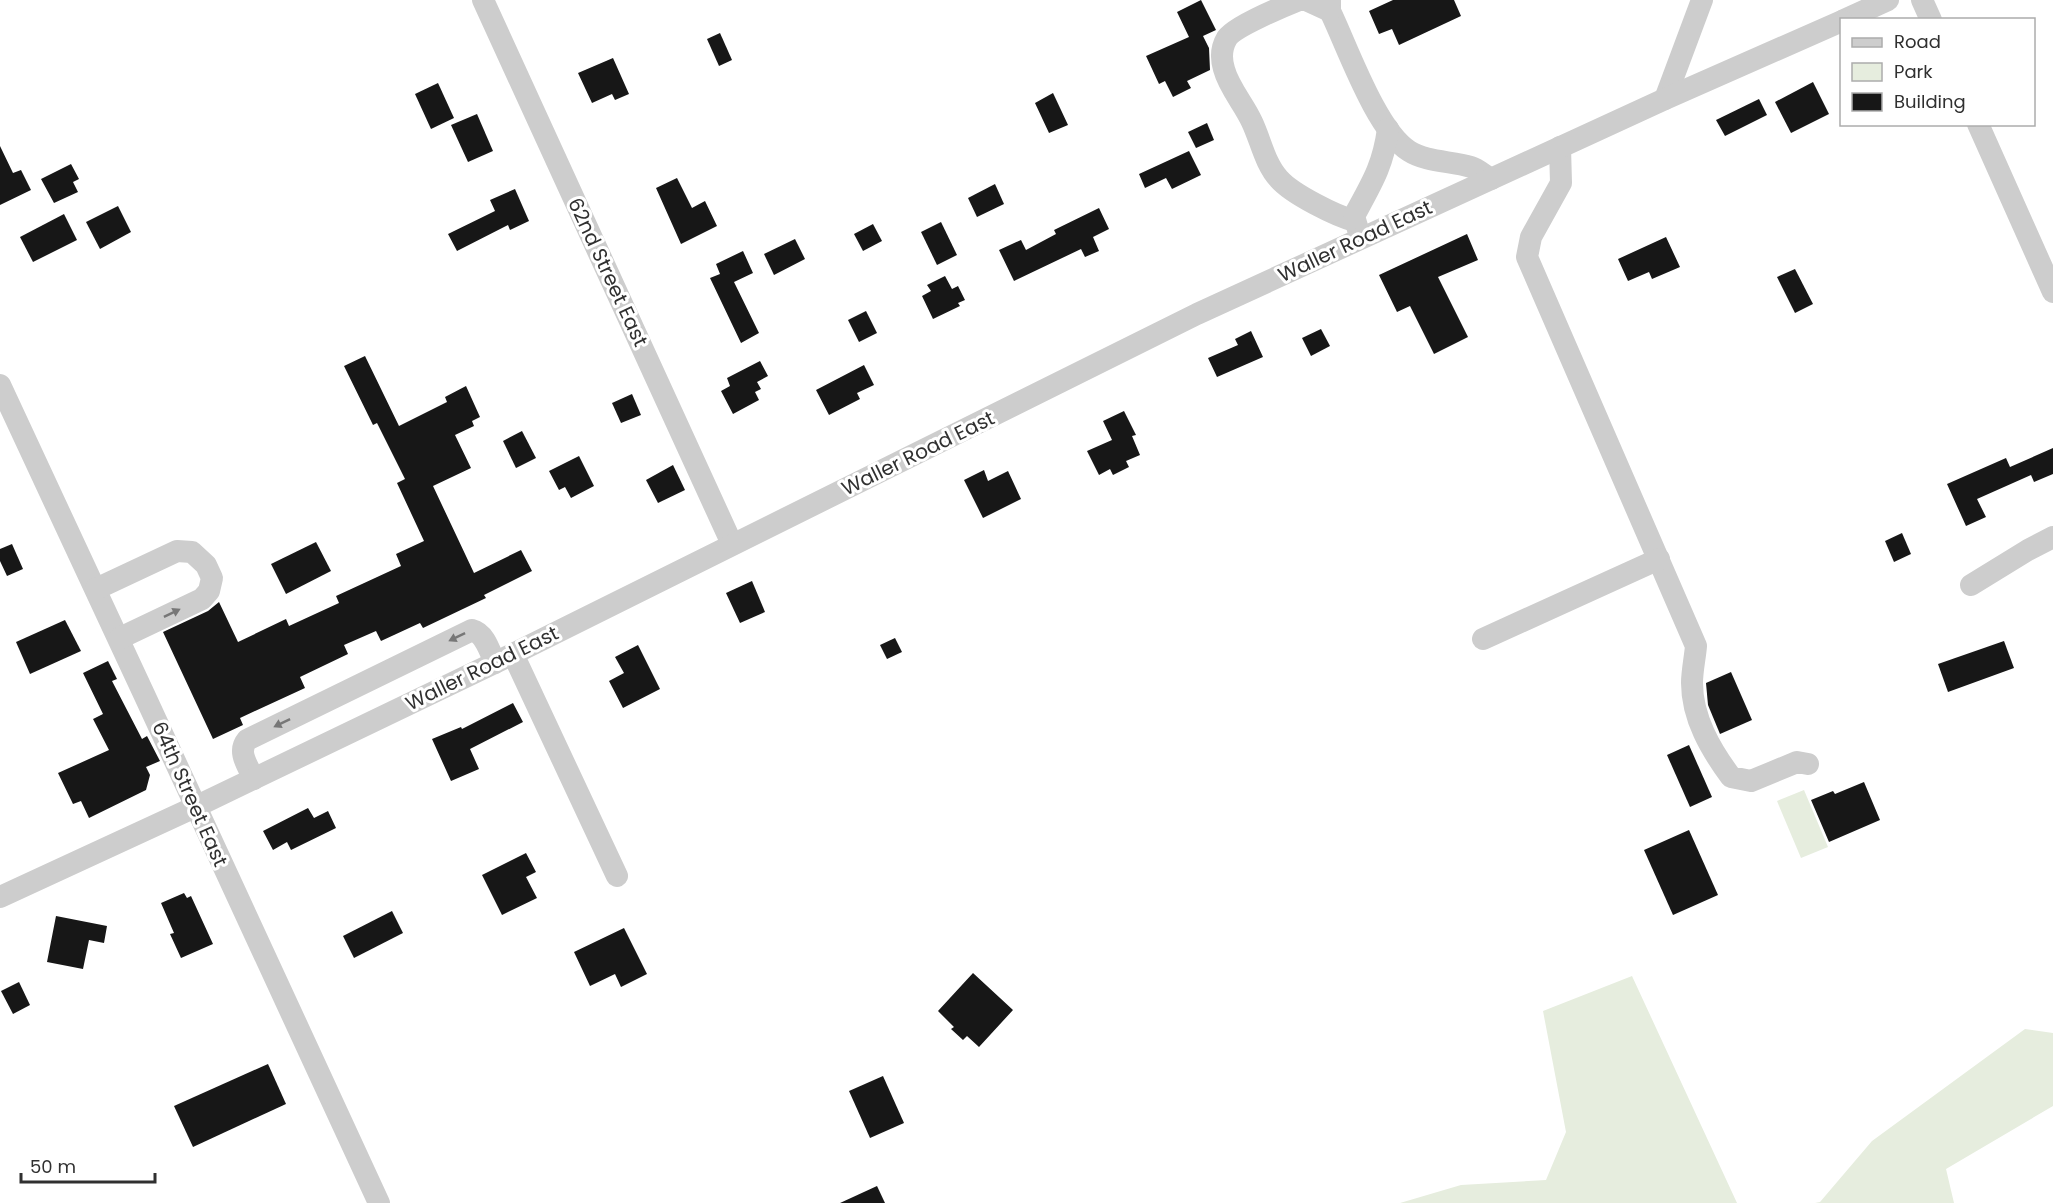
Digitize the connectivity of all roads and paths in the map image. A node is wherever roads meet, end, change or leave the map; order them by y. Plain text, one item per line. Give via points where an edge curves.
1 (483, 0) edge
2 (1702, 0) edge
3 (1888, 0) edge
4 (1922, 0) edge
5 (1330, 5) edge
6 (1848, 18) edge
7 (1930, 18) edge
8 (1840, 21) edge
9 (1665, 99) junction
10 (1979, 126) edge
11 (1388, 129) junction
12 (1560, 147) junction
13 (1491, 179) junction
14 (1358, 230) junction
15 (2053, 292) edge
16 (0, 385) edge
17 (2053, 537) edge
18 (732, 544) junction
19 (1659, 558) junction
20 (1971, 585) dead end
21 (96, 589) junction
22 (120, 638) junction
23 (1483, 639) dead end
24 (504, 658) junction
25 (333, 698) junction
26 (349, 733) junction
27 (1808, 764) dead end
28 (254, 778) junction
29 (195, 807) junction
30 (617, 876) dead end
31 (0, 897) edge
32 (379, 1203) edge

1 - 18 street, 62nd Street East
2 - 9 street
3 - 6 street, Waller Road East
4 - 7 street
5 - 11 street
5 - 14 street via 1299,0 1238,28 1228,35 1222,62 1280,181
8 - 9 street, Waller Road East
9 - 12 street, Waller Road East
10 - 15 street
11 - 13 street via 1408,150 1474,168
11 - 14 street via 1379,171 1354,216
12 - 13 street, Waller Road East
12 - 19 street via 1561,183 1531,237 1527,257
13 - 14 street, Waller Road East
14 - 18 street, Waller Road East
16 - 21 street, 64th Street East
17 - 20 street
18 - 24 street, Waller Road East
19 - 23 street
19 - 27 street via 1696,646 1692,684 1697,716 1715,755 1731,777 1751,781 1797,762
21 - 22 street, 64th Street East
22 -> 21 street via 202,599 212,578 206,565 192,552 177,551
22 - 29 street, 64th Street East
24 -> 25 street via 472,630
24 - 26 street, Waller Road East
24 - 30 street
25 - 26 street
25 -> 28 street via 247,740 242,753
26 - 28 street, Waller Road East
28 - 29 street, Waller Road East
29 - 31 street, Waller Road East
29 - 32 street, 64th Street East

